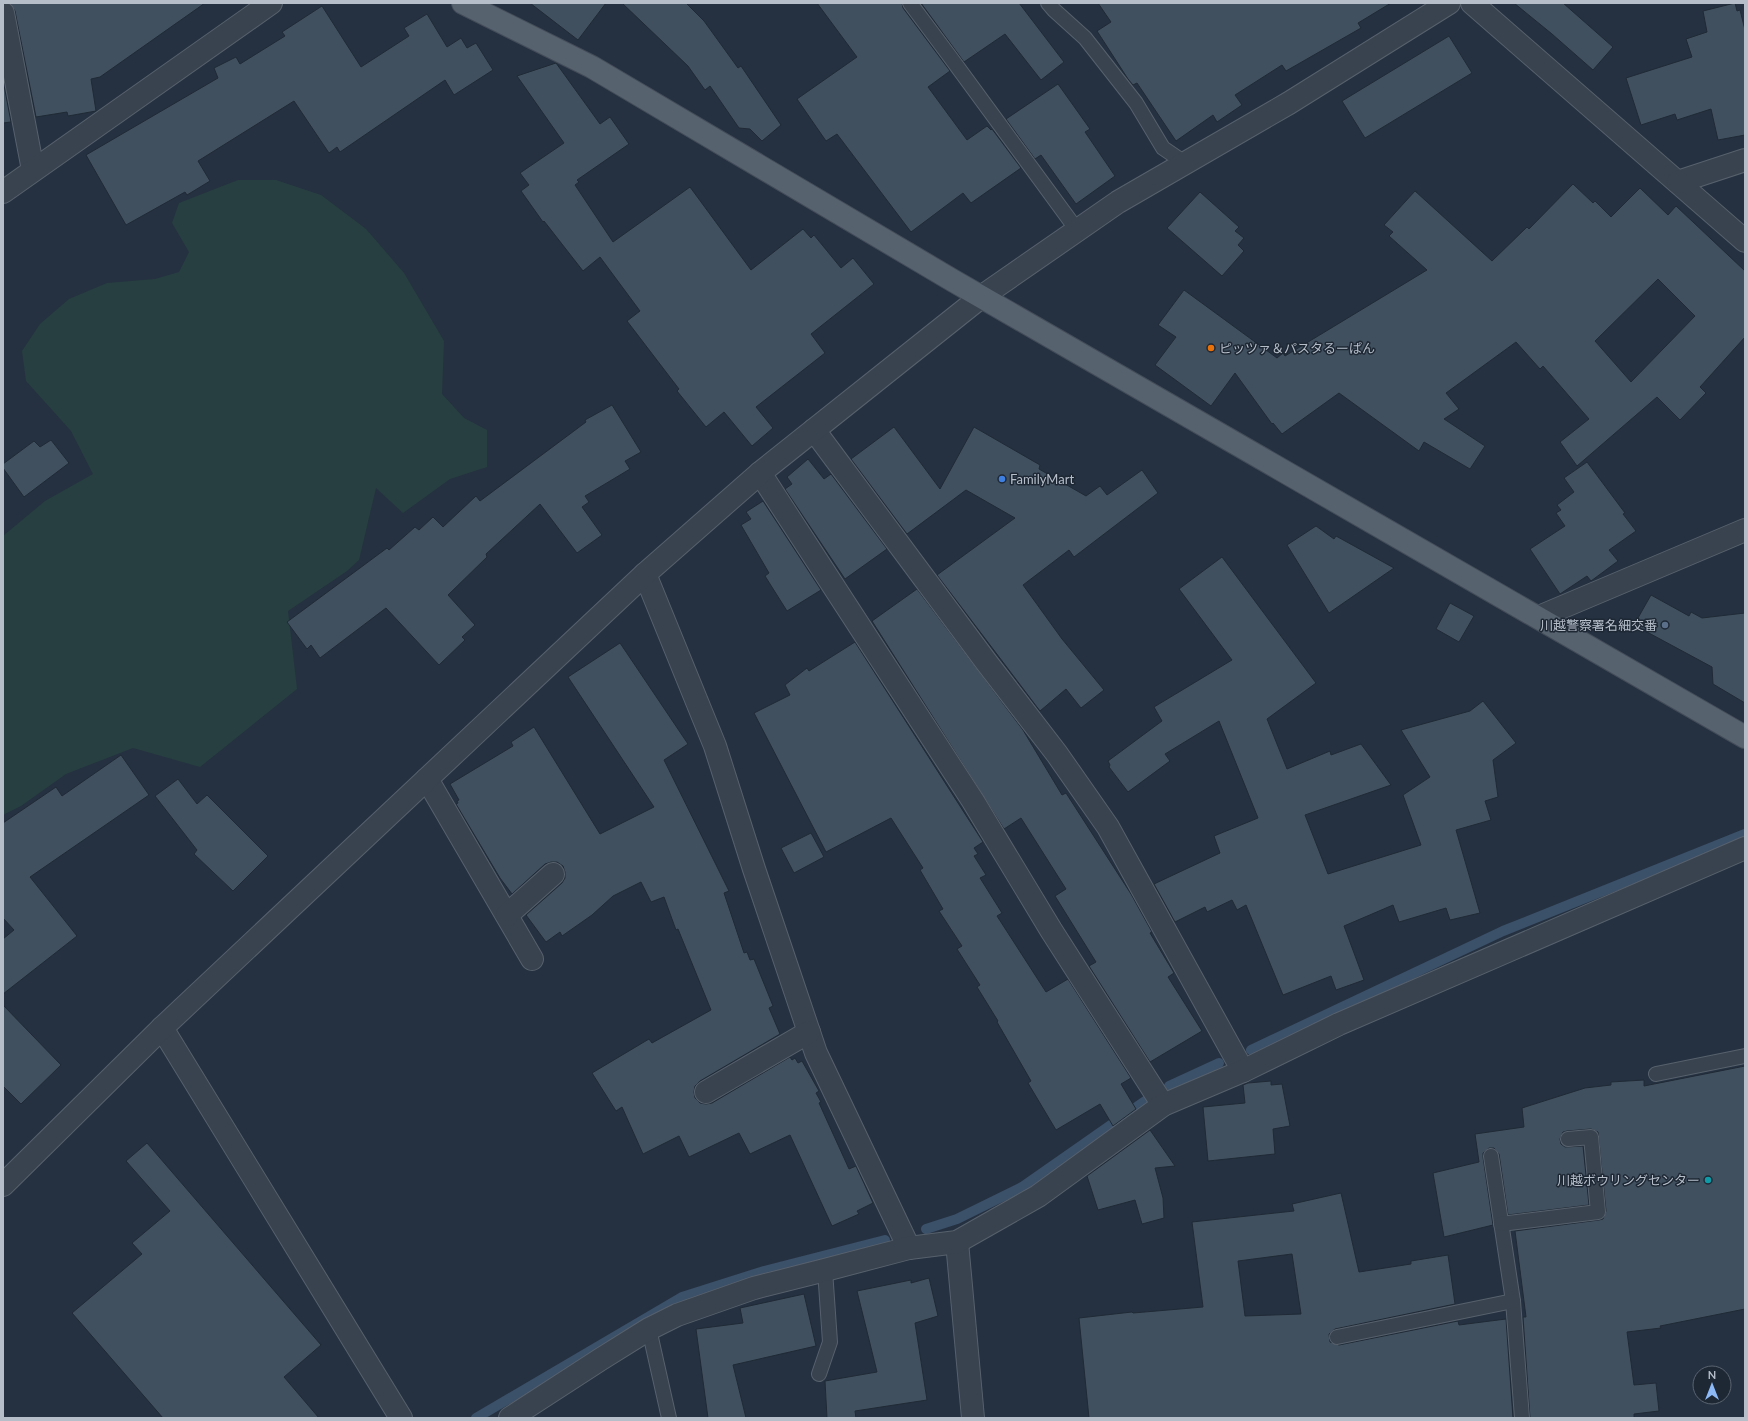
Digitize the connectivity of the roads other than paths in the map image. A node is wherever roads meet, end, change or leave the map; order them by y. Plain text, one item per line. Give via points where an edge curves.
1 (271, 3) edge
2 (463, 3) edge
3 (910, 3) edge
4 (1048, 3) edge
5 (1449, 3) edge
6 (1472, 3) edge
7 (3, 13) edge
8 (1745, 160) edge
9 (1185, 163) junction
10 (33, 170) junction
11 (1678, 182) junction
12 (3, 192) edge
13 (1077, 230) junction
14 (1745, 241) edge
15 (981, 297) junction
16 (814, 430) junction
17 (760, 473) junction
18 (1745, 530) edge
19 (645, 574) junction
20 (1539, 617) junction
21 (1745, 737) edge
22 (428, 779) junction
23 (1745, 848) edge
24 (553, 874) dead end
25 (507, 915) junction
26 (532, 959) dead end
27 (162, 1028) junction
28 (809, 1032) junction
29 (1745, 1056) edge
30 (1243, 1071) junction
31 (1656, 1074) dead end
32 (706, 1092) dead end
33 (1163, 1105) junction
34 (1568, 1139) dead end
35 (1492, 1156) dead end
36 (3, 1185) edge
37 (1501, 1224) junction
38 (957, 1242) junction
39 (909, 1248) junction
40 (825, 1270) junction
41 (1512, 1301) junction
42 (649, 1329) junction
43 (1337, 1337) dead end
44 (820, 1374) dead end
45 (401, 1418) edge
46 (510, 1418) edge
47 (669, 1418) edge
48 (973, 1418) edge
49 (1522, 1418) edge

1 - 10 street
2 - 15 main road via 592,67
3 - 13 lane
4 - 9 lane via 1085,38 1136,103 1164,148
5 - 9 street via 1289,103
6 - 11 street
7 - 10 street
8 - 11 street
9 - 13 street via 1118,202
10 - 12 street
11 - 14 street
13 - 15 street
15 - 16 street
15 - 20 main road
16 - 17 street
16 - 30 street via 1108,826
17 - 19 street
17 - 33 street via 973,801 1051,930
18 - 20 street
19 - 22 street
19 - 28 street via 715,746
20 - 21 main road
22 - 25 street
22 - 27 street
23 - 30 street via 1339,1024
24 - 25 street
25 - 26 street
27 - 36 street
27 - 45 street
28 - 32 street
28 - 39 street via 816,1053
29 - 31 lane
30 - 33 street
33 - 38 street via 1038,1196
34 - 37 lane via 1591,1137 1598,1212
35 - 37 lane
37 - 41 lane
38 - 39 street
38 - 48 street
39 - 40 street
40 - 42 street via 754,1288 677,1315
40 - 44 lane via 830,1342
41 - 43 lane
41 - 49 lane
42 - 46 street
42 - 47 lane

